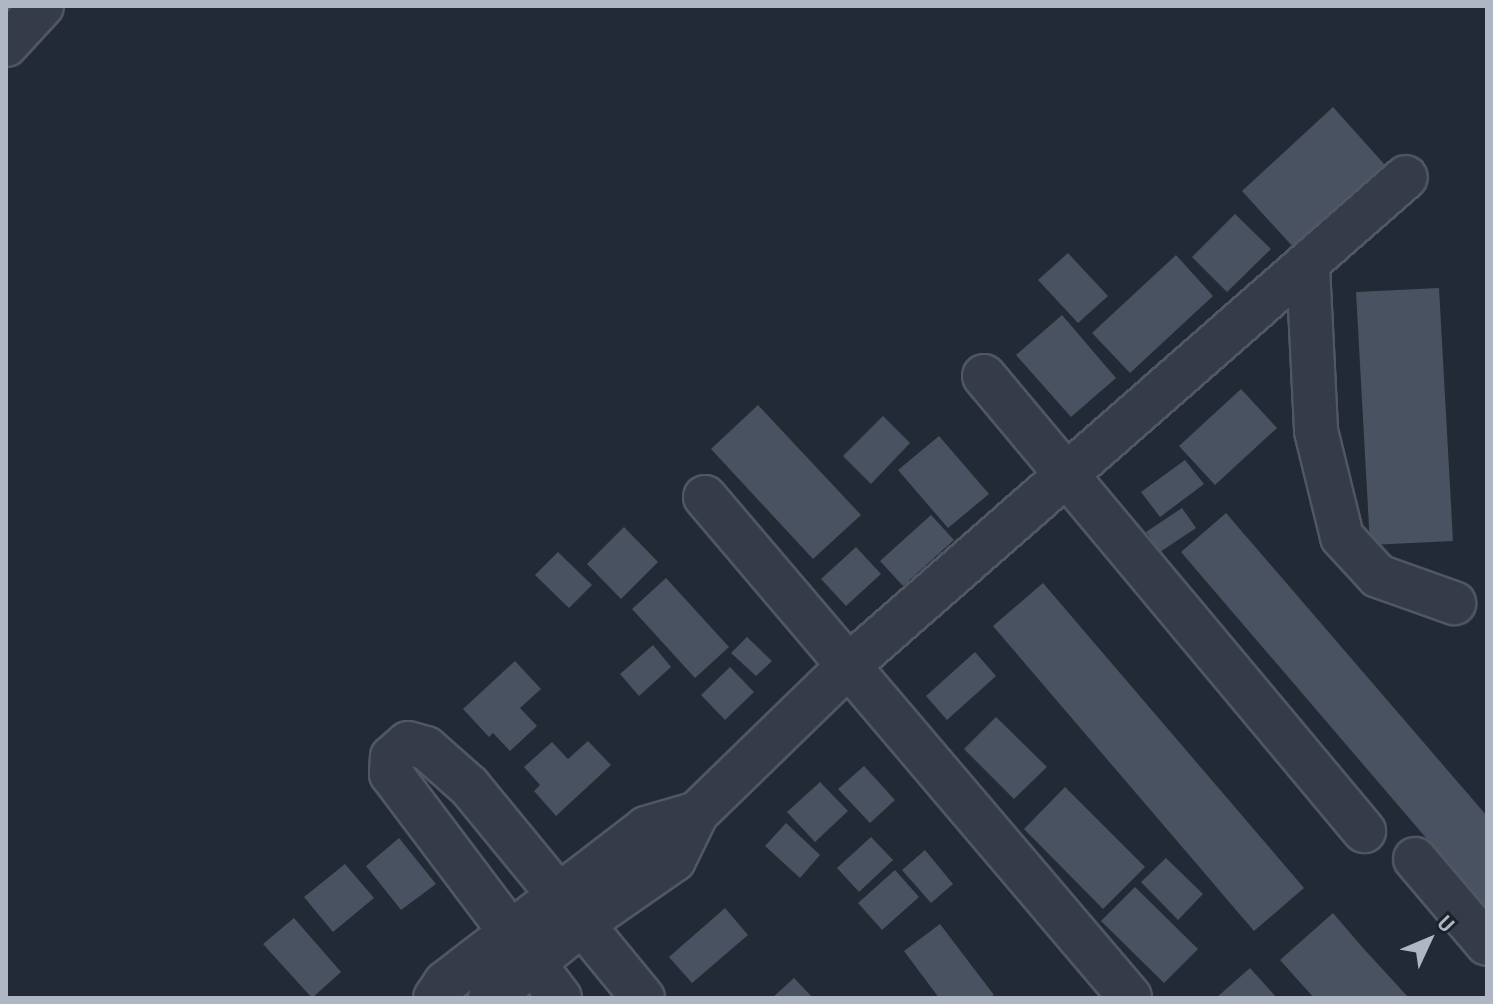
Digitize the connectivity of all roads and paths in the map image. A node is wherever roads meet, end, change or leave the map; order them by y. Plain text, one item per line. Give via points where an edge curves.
1 (42, 6) edge
2 (6, 45) edge
3 (1406, 177) dead end
4 (1308, 266) junction
5 (984, 376) dead end
6 (1067, 474) junction
7 (705, 497) dead end
8 (1454, 603) dead end
9 (847, 667) junction
10 (1364, 831) dead end
11 (1415, 859) dead end
12 (569, 910) junction
13 (1487, 944) edge
14 (520, 949) junction
15 (1130, 997) edge
16 (435, 998) edge
17 (490, 998) edge
18 (560, 998) edge
19 (643, 998) edge

1 - 2 street
3 - 4 street
4 - 6 street
4 - 8 street via 1316,431 1342,537 1378,576
5 - 6 street
6 - 9 street
6 - 10 street
7 - 9 street
9 - 12 street via 697,813 646,828
9 - 15 street
11 - 13 street
12 - 14 street
12 - 14 street via 469,786 426,748 408,743 392,757 391,774
12 - 19 street
14 - 16 street via 445,983
14 - 17 street
14 - 18 street

